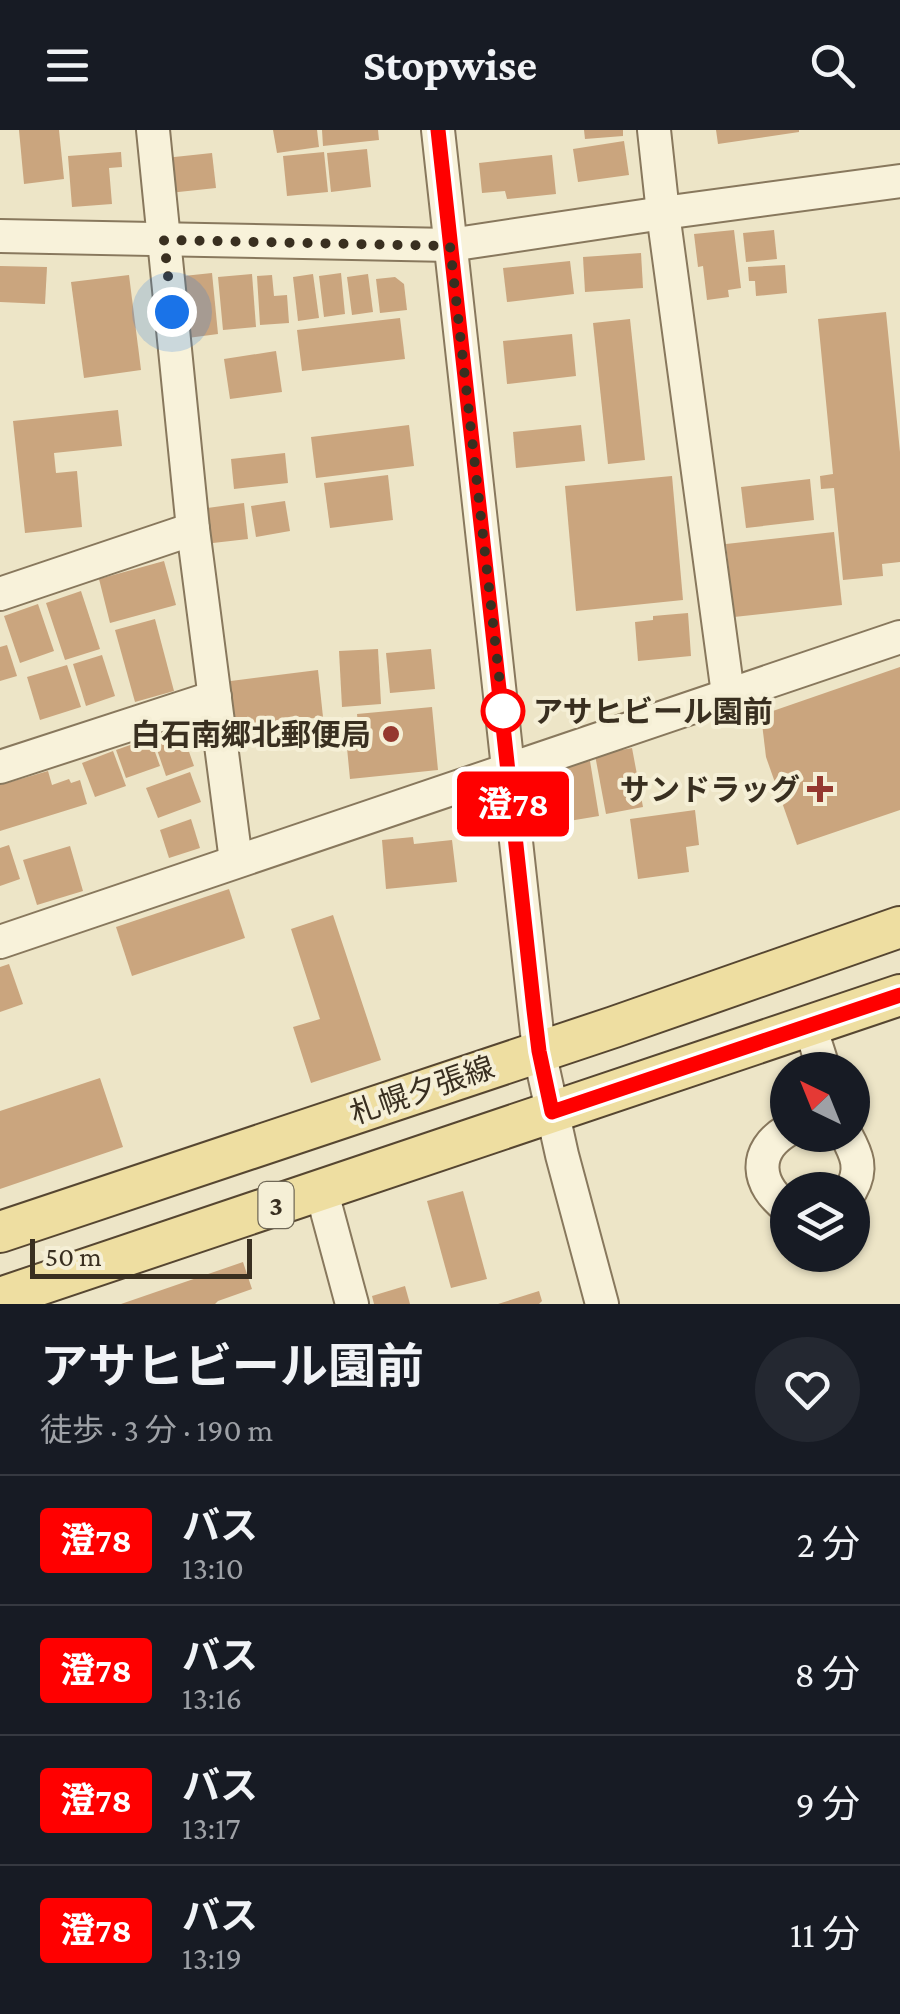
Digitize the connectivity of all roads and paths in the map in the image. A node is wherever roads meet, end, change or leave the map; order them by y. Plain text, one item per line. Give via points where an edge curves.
1 (153, 130) edge
2 (438, 130) edge
3 (654, 130) edge
4 (900, 181) edge
5 (663, 213) junction
6 (0, 236) edge
7 (164, 240) junction
8 (450, 246) junction
9 (193, 529) junction
10 (0, 594) edge
11 (900, 637) edge
12 (728, 694) junction
13 (215, 697) junction
14 (0, 767) edge
15 (509, 769) junction
16 (236, 860) junction
17 (900, 927) edge
18 (0, 942) edge
19 (900, 996) edge
20 (810, 1026) junction
21 (539, 1051) junction
22 (818, 1052) edge
23 (552, 1112) junction
24 (770, 1144) edge
25 (321, 1189) junction
26 (770, 1192) edge
27 (0, 1232) edge
28 (0, 1298) edge
29 (352, 1304) edge
30 (602, 1304) edge

1 - 7 street
2 - 8 street
3 - 5 street
4 - 5 street
5 - 8 street
5 - 12 street
6 - 7 street
7 - 8 street
7 - 9 street
8 - 15 street
9 - 10 street
9 - 13 street
11 - 12 street
12 - 15 street
13 - 14 street
13 - 16 street
15 - 16 street
15 - 21 street
16 - 18 street
17 - 21 main road, 札幌夕張線 / 3
19 - 20 main road, 札幌夕張線 / 3
20 - 22 street
20 - 23 main road, 札幌夕張線 / 3
21 - 23 street
21 - 27 main road, 札幌夕張線 / 3
23 - 25 main road, 札幌夕張線 / 3
23 - 30 street
24 - 26 street via 762,1162
25 - 28 main road, 札幌夕張線 / 3
25 - 29 street

